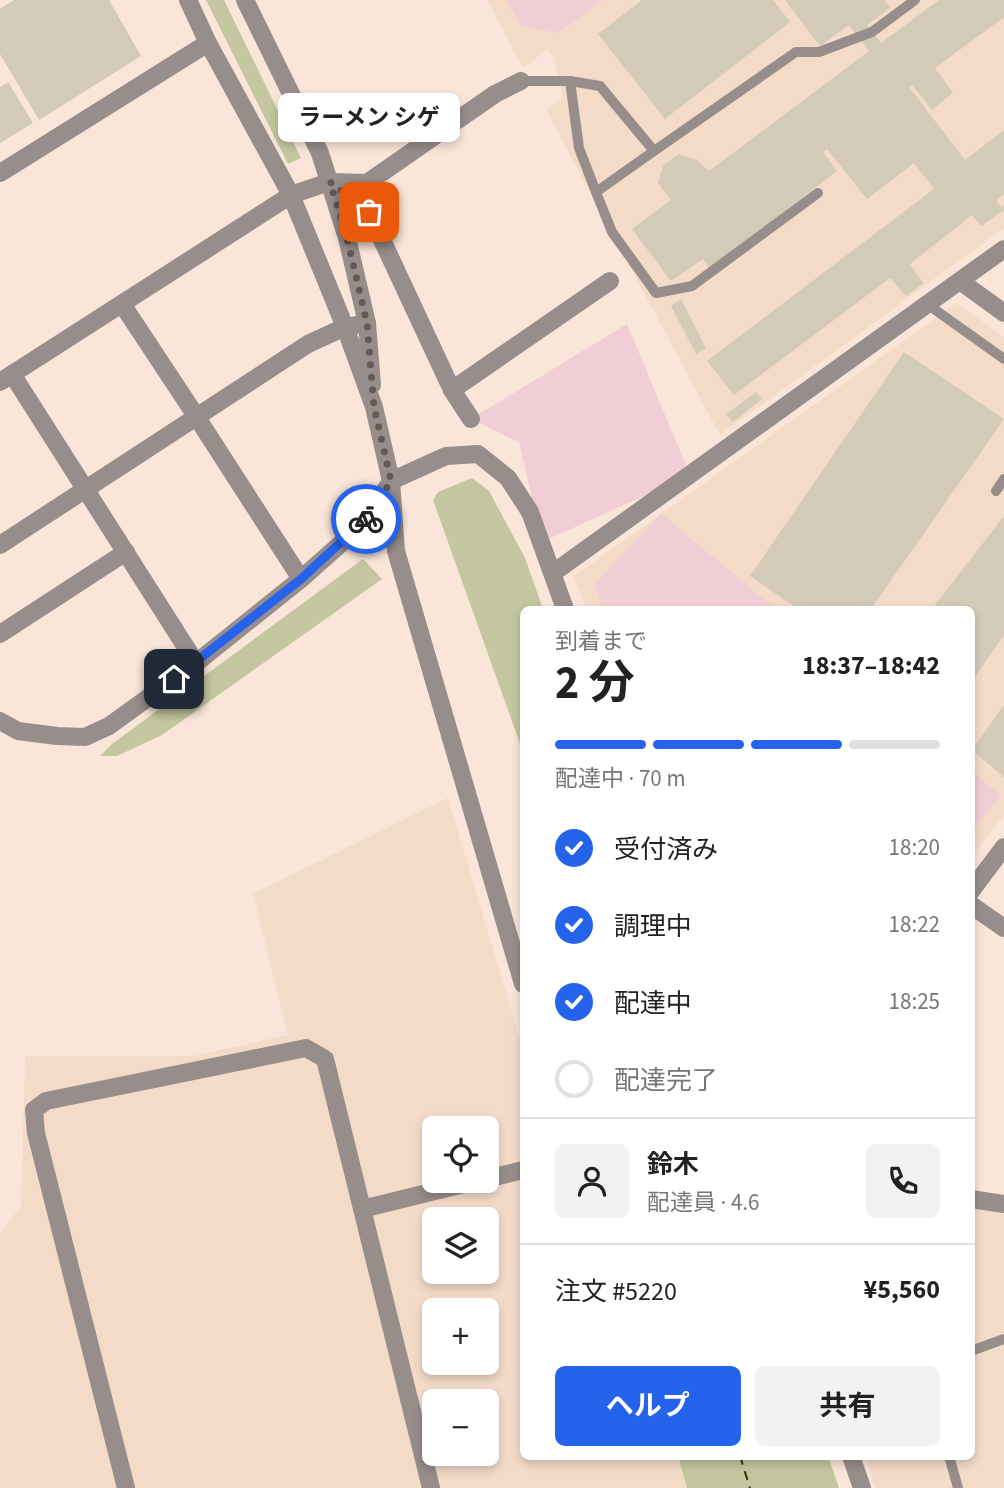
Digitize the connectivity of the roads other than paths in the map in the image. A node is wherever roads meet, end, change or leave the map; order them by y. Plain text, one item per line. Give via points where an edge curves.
1 (188, 0) edge
2 (245, 0) edge
3 (915, 0) edge
4 (208, 43) junction
5 (521, 82) joint
6 (570, 82) junction
7 (654, 151) junction
8 (0, 173) edge
9 (330, 182) junction
10 (596, 192) junction
11 (818, 193) dead end
12 (291, 195) junction
13 (1004, 249) edge
14 (610, 281) dead end
15 (960, 281) junction
16 (122, 304) junction
17 (927, 304) junction
18 (1004, 313) edge
19 (367, 323) junction
20 (345, 327) junction
21 (1004, 359) edge
22 (6, 378) edge
23 (452, 390) junction
24 (374, 407) junction
25 (197, 415) junction
26 (471, 419) dead end
27 (1004, 479) edge
28 (391, 481) junction
29 (86, 490) junction
30 (996, 491) dead end
31 (0, 545) edge
32 (125, 552) junction
33 (553, 573) junction
34 (301, 579) junction
35 (564, 606) edge
36 (0, 634) edge
37 (196, 663) junction
38 (0, 721) edge
39 (1004, 847) edge
40 (975, 886) edge
41 (975, 908) edge
42 (1004, 928) edge
43 (520, 974) edge
44 (520, 1171) edge
45 (499, 1176) edge
46 (427, 1193) edge
47 (975, 1200) edge
48 (1004, 1204) edge
49 (362, 1209) junction
50 (1004, 1339) edge
51 (975, 1350) edge
52 (852, 1460) edge
53 (950, 1460) edge
54 (126, 1488) edge
55 (431, 1488) edge
56 (862, 1488) edge
57 (958, 1488) edge

1 - 4 street
2 - 9 street
3 - 7 lane via 872,32 819,52 796,52
4 - 8 street
4 - 12 street
5 - 6 lane
5 - 9 street via 495,93 366,183
6 - 7 lane via 600,86
6 - 10 lane via 579,148
7 - 10 lane
9 - 12 street
9 - 19 street
9 - 23 street via 369,212
10 - 11 lane via 612,232 656,293 692,286
12 - 16 street
12 - 20 street
13 - 15 street
14 - 23 street
15 - 17 street
15 - 18 street
16 - 22 street
16 - 25 street
17 - 21 lane
17 - 33 street
19 - 20 street
19 - 24 street
20 - 24 street
20 - 25 street via 309,344
22 - 29 street
23 - 26 street
24 - 28 street
25 - 29 street
25 - 34 street
27 - 30 lane
28 - 33 street via 446,456 478,454 516,489 530,512
28 - 34 street via 364,523
28 - 43 street via 396,551
29 - 31 street
29 - 32 street
32 - 36 street
32 - 37 street
33 - 35 street
34 - 37 street
37 - 38 street via 109,726 85,737 18,731
39 - 40 street
41 - 42 street
44 - 45 street
46 - 49 street
47 - 48 street
49 - 54 street via 325,1059 306,1048 46,1101 34,1110
49 - 55 street
50 - 51 lane
52 - 56 street
53 - 57 lane

